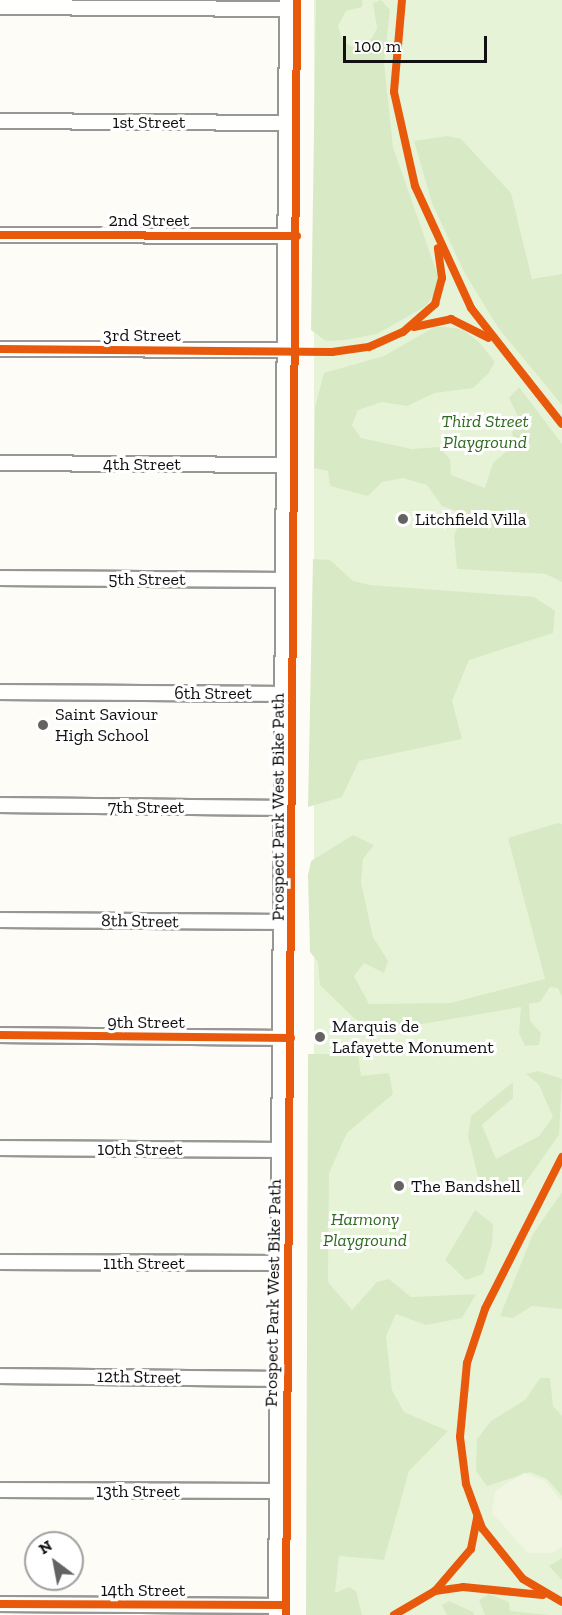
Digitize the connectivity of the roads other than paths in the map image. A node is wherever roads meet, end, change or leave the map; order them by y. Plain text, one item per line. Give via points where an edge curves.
1 (287, 4) edge
2 (0, 7) edge
3 (0, 121) edge
4 (286, 123) junction
5 (0, 235) edge
6 (285, 236) junction
7 (0, 349) edge
8 (285, 351) junction
9 (0, 463) edge
10 (284, 465) junction
11 (0, 578) edge
12 (282, 580) junction
13 (0, 692) edge
14 (282, 694) junction
15 (0, 806) edge
16 (281, 808) junction
17 (0, 920) edge
18 (281, 922) junction
19 (0, 1035) edge
20 (280, 1038) junction
21 (0, 1148) edge
22 (279, 1150) junction
23 (0, 1262) edge
24 (278, 1263) junction
25 (0, 1376) edge
26 (278, 1379) junction
27 (0, 1490) edge
28 (277, 1491) junction
29 (0, 1604) edge
30 (276, 1610) edge

1 - 2 street
1 - 4 street
3 - 4 street, 1st Street
4 - 6 street
5 - 6 street, 2nd Street
6 - 8 street
7 - 8 street, 3rd Street
8 - 10 street
9 - 10 street, 4th Street
10 - 12 street
11 - 12 street, 5th Street
12 - 14 street
13 - 14 street, 6th Street
14 - 16 street
15 - 16 street, 7th Street
16 - 18 street
17 - 18 street, 8th Street
18 - 20 street
19 - 20 street, 9th Street
20 - 22 street
21 - 22 street, 10th Street
22 - 24 street
23 - 24 street, 11th Street
24 - 26 street
25 - 26 street, 12th Street
26 - 28 street
27 - 28 street, 13th Street
28 - 30 street
29 - 30 street, 14th Street

